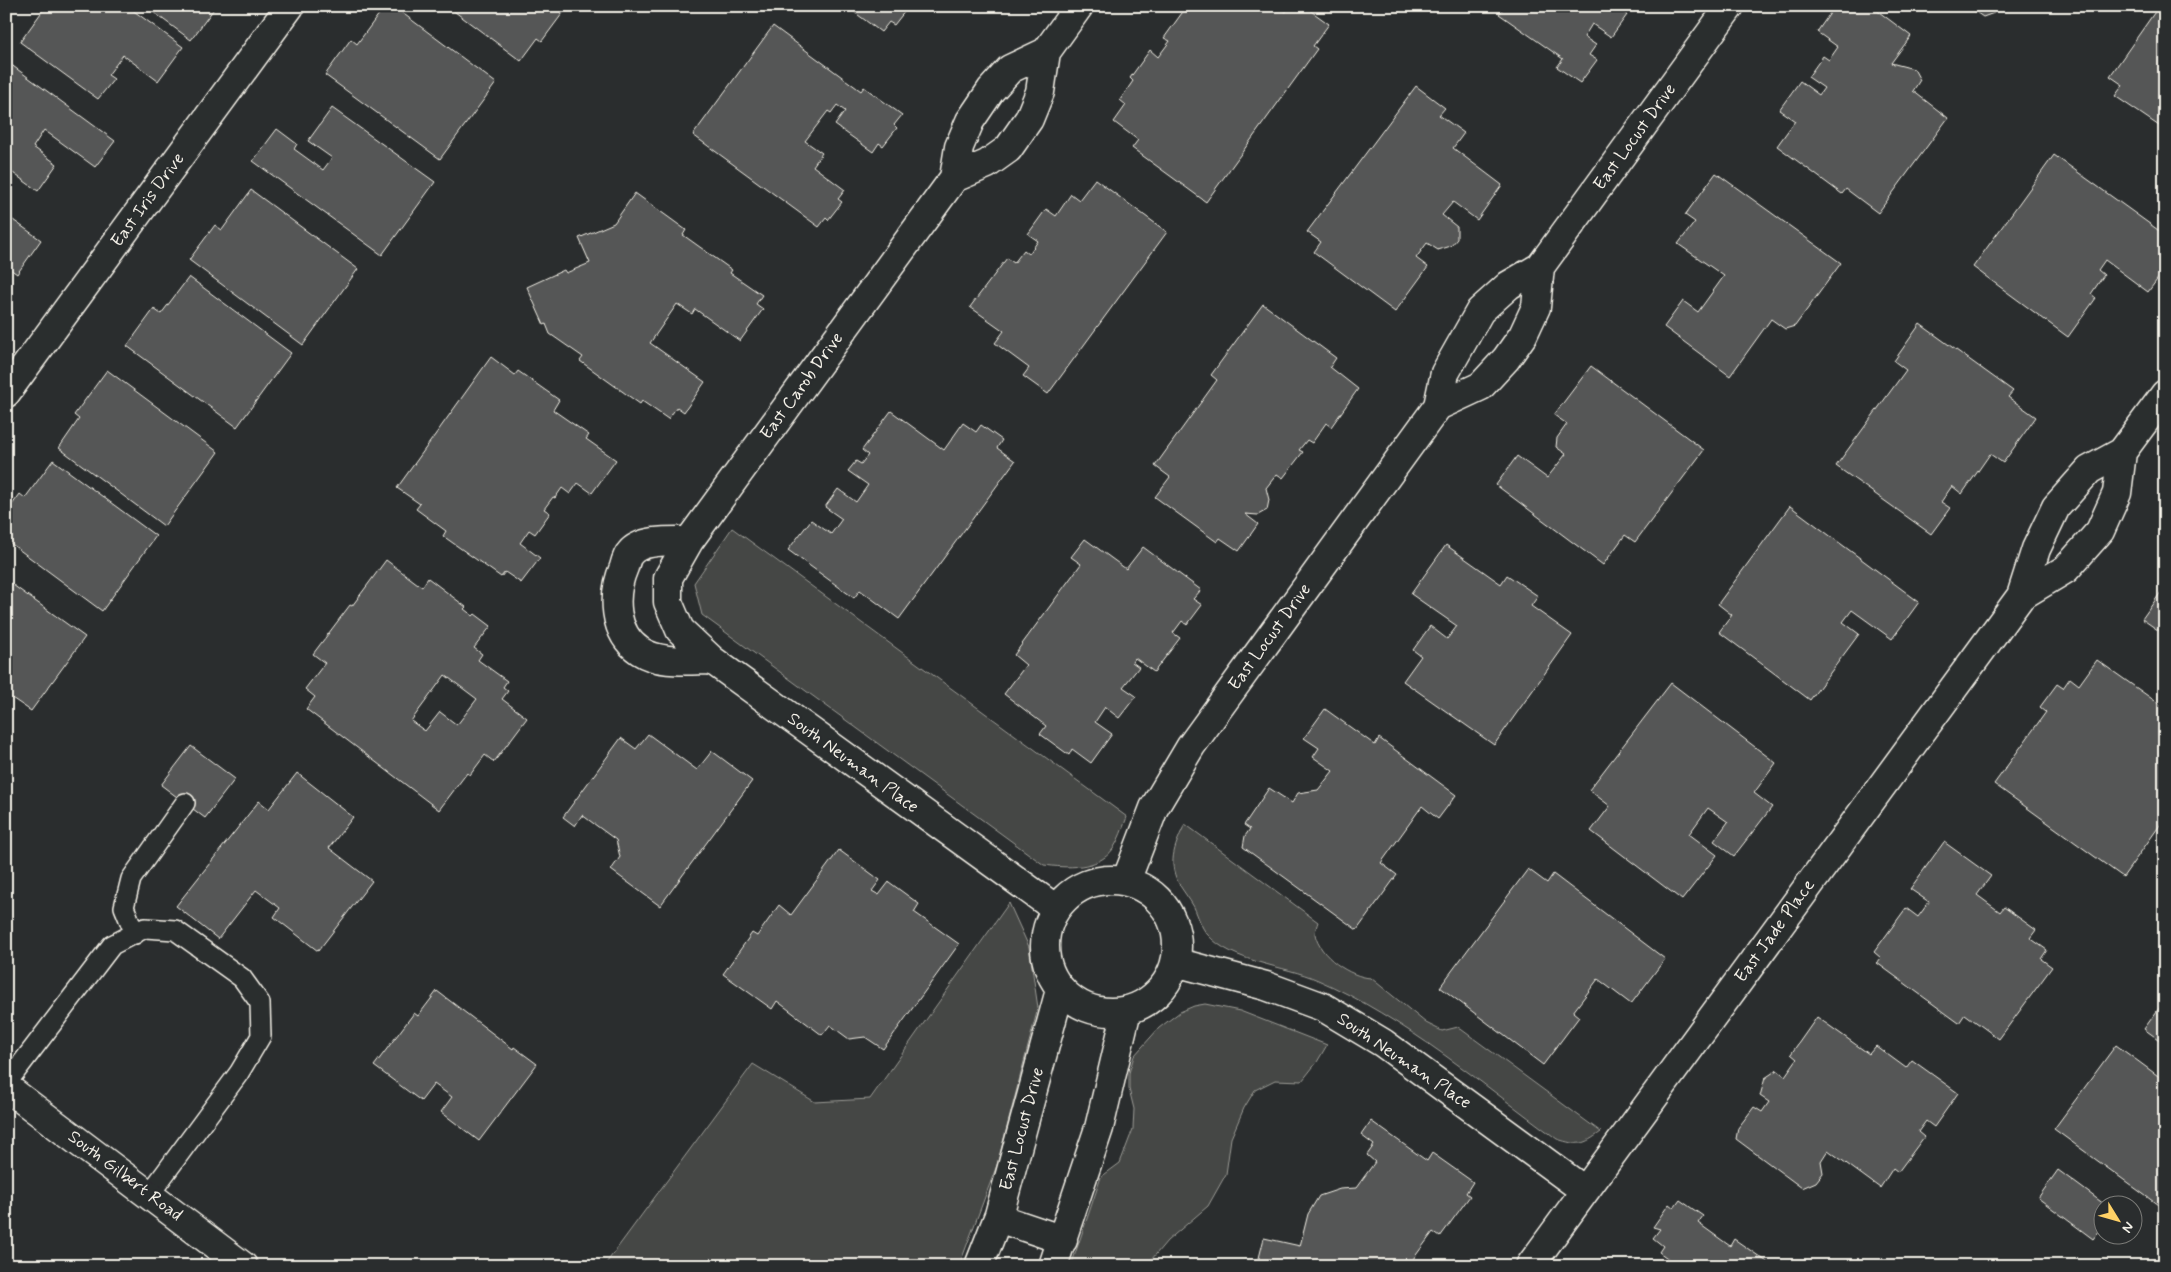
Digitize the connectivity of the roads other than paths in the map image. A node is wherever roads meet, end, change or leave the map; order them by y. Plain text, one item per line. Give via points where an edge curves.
1 (290, 6) edge
2 (1079, 6) edge
3 (1730, 6) edge
4 (1046, 52) junction
5 (954, 178) junction
6 (1540, 267) junction
7 (6, 393) edge
8 (2165, 394) edge
9 (1438, 406) junction
10 (2122, 452) junction
11 (689, 541) junction
12 (2021, 596) junction
13 (668, 602) joint
14 (712, 660) junction
15 (185, 803) dead end
16 (1126, 881) junction
17 (1056, 909) junction
18 (135, 934) junction
19 (1175, 962) junction
20 (1060, 990) junction
21 (1127, 1010) junction
22 (6, 1086) edge
23 (1584, 1190) junction
24 (149, 1195) junction
25 (998, 1218) junction
26 (1063, 1240) junction
27 (243, 1266) edge
28 (979, 1266) edge
29 (1053, 1266) edge
30 (1530, 1266) edge

1 - 7 street, East Iris Drive
2 - 4 street, East Carob Drive
3 - 6 street, East Locust Drive
4 - 5 street, East Carob Drive via 1010,69 991,90 970,121 959,147
4 - 5 street, East Carob Drive via 1040,92 1030,119 1008,150 987,164
5 - 11 street, East Carob Drive
6 - 9 street, East Locust Drive via 1509,285 1480,311 1445,373
6 - 9 street, East Locust Drive via 1536,307 1523,335 1506,359 1482,386
8 - 10 street, East Jade Place
9 - 16 street, East Locust Drive via 1191,746 1154,808
10 - 12 street, East Jade Place via 2089,470 2056,507 2036,549
10 - 12 street, East Jade Place via 2117,493 2100,531 2066,569
11 - 13 street, East Carob Drive via 668,578
11 - 14 street via 648,542 630,552 620,576 616,612 624,635 640,651 661,659
12 - 23 street, East Jade Place
13 - 14 street, South Neuman Place via 680,630
14 - 17 street, South Neuman Place
15 - 18 lane via 132,879 124,907
16 - 17 street via 1086,884 1069,894
16 - 19 street via 1156,898 1172,920 1177,941
17 - 20 street via 1046,928 1045,950 1049,971
18 - 22 lane via 112,945
18 - 24 lane via 146,928 175,930 242,978 260,1003 262,1036
19 - 21 street via 1158,993 1144,1004
19 - 23 street, South Neuman Place via 1266,986 1323,1007 1383,1043
20 - 21 street via 1074,1002 1090,1009 1109,1013
20 - 25 street, East Locust Drive
21 - 26 street via 1099,1128
22 - 24 street, South Gilbert Road
23 - 30 street, East Jade Place
24 - 27 street, South Gilbert Road
25 - 26 street
25 - 28 street, East Locust Drive
26 - 29 street

